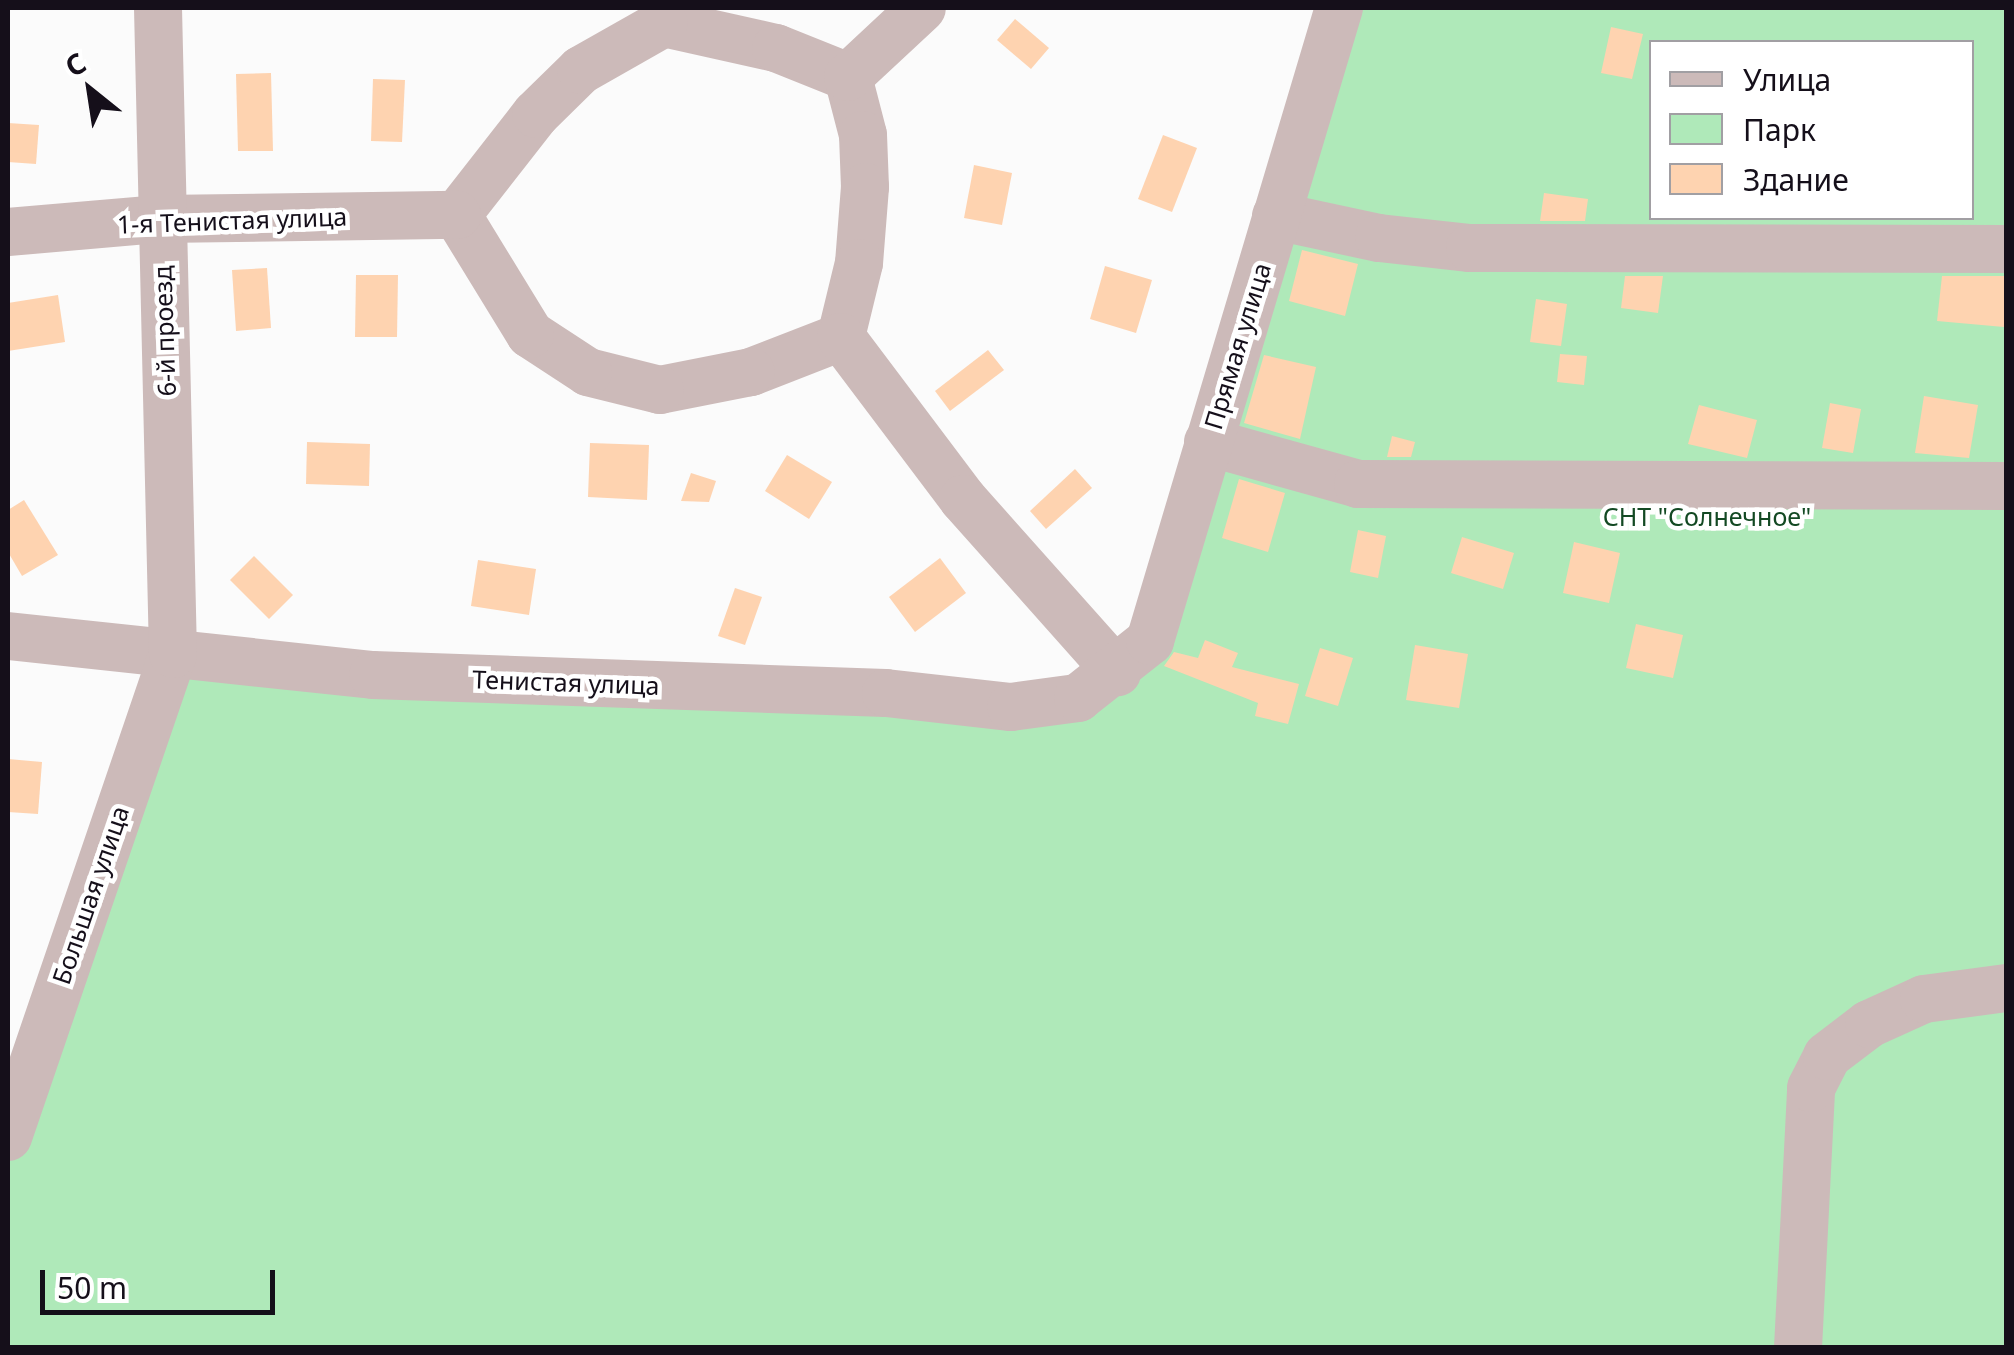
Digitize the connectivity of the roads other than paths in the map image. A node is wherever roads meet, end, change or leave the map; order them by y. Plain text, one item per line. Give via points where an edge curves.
1 (158, 8) edge
2 (922, 8) edge
3 (1339, 8) edge
4 (663, 16) edge
5 (848, 77) junction
6 (458, 215) junction
7 (1276, 216) junction
8 (160, 219) junction
9 (8, 232) edge
10 (2006, 249) edge
11 (841, 337) junction
12 (1208, 442) junction
13 (2006, 486) edge
14 (8, 636) edge
15 (173, 654) junction
16 (1117, 672) junction
17 (2006, 988) edge
18 (8, 1137) edge
19 (1798, 1348) edge

1 - 8 street, 6-й проезд
2 - 5 street
3 - 7 street, Прямая улица
4 - 5 street
4 - 6 street via 581,70 536,114
5 - 11 street via 863,136 866,186 859,264
6 - 8 street, 1-я Тенистая улица
6 - 11 street via 530,334 588,372 660,390 752,372
7 - 10 street via 1470,248
7 - 12 street, Прямая улица
8 - 9 street, 1-я Тенистая улица
8 - 15 street, 6-й проезд
11 - 16 street via 963,499
12 - 13 street via 1358,484
12 - 16 street, Прямая улица via 1150,641
14 - 15 street, Тенистая улица
15 - 16 street, Тенистая улица via 373,675 886,692 1011,706 1078,698
15 - 18 street, Большая улица
17 - 19 street via 1924,1000 1869,1024 1827,1056 1811,1088

